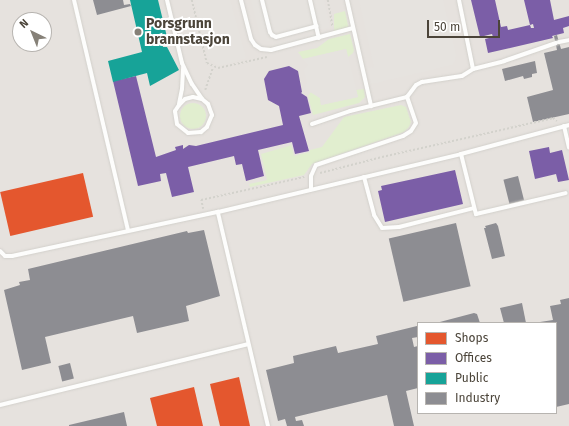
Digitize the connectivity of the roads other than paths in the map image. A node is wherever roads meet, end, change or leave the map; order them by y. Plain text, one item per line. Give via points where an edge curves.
1 (74, 0) edge
2 (167, 0) edge
3 (241, 0) edge
4 (262, 0) edge
5 (310, 0) edge
6 (347, 0) edge
7 (459, 0) edge
8 (317, 26) junction
9 (353, 28) junction
10 (319, 38) junction
11 (569, 40) edge
12 (182, 63) junction
13 (473, 69) junction
14 (407, 97) junction
15 (202, 99) junction
16 (179, 105) junction
17 (371, 106) junction
18 (312, 124) dead end
19 (569, 125) edge
20 (564, 126) junction
21 (569, 148) edge
22 (461, 154) junction
23 (364, 177) junction
24 (311, 189) junction
25 (566, 193) dead end
26 (474, 208) junction
27 (218, 212) junction
28 (128, 230) junction
29 (0, 251) edge
30 (248, 344) junction
31 (0, 405) edge
32 (268, 426) edge

1 - 28 lane
2 - 12 lane
3 - 10 lane via 251,39 260,49 271,50
4 - 8 lane via 270,32 276,37
5 - 8 lane
6 - 9 lane
7 - 13 lane
8 - 10 lane
9 - 10 lane
9 - 17 lane
11 - 13 lane
12 - 15 lane
12 - 16 lane via 183,82
13 - 14 lane via 462,76 422,82 416,85
14 - 17 lane
14 - 24 lane via 416,122 411,131 388,142 316,165 310,176
15 - 16 lane via 188,98
15 - 16 lane via 210,109 210,122 201,132 195,134 188,133 177,124 176,112
17 - 18 lane
19 - 20 lane
20 - 21 lane
20 - 22 lane
22 - 23 lane
22 - 26 lane
23 - 24 lane
23 - 26 lane via 374,215 382,228 399,227
24 - 27 lane
25 - 26 lane via 476,214
27 - 28 lane
27 - 30 lane
28 - 29 lane via 12,256 5,256
30 - 31 lane
30 - 32 lane

